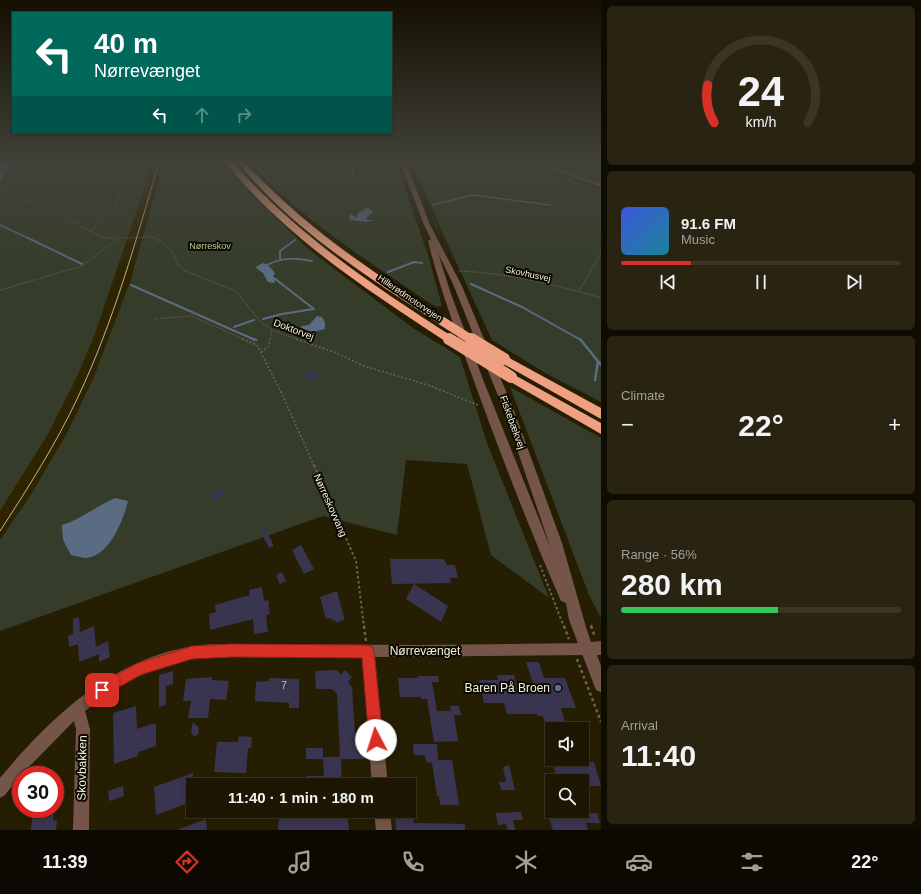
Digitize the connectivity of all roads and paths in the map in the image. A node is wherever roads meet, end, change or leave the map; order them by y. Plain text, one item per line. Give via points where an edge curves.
1 (20, 198) edge
2 (119, 198) edge
3 (262, 198) edge
4 (275, 198) edge
5 (417, 198) edge
6 (427, 225) junction
7 (91, 231) junction
8 (119, 238) junction
9 (601, 253) edge
10 (451, 271) junction
11 (0, 290) edge
12 (579, 291) junction
13 (601, 298) edge
14 (154, 319) dead end
15 (272, 330) junction
16 (261, 352) junction
17 (489, 409) junction
18 (601, 414) edge
19 (601, 429) edge
20 (579, 626) junction
21 (594, 649) edge
22 (368, 651) junction
23 (580, 666) dead end
24 (601, 685) edge
25 (77, 708) junction
26 (601, 722) edge
27 (379, 778) edge
28 (0, 790) edge
29 (383, 818) edge
30 (81, 830) edge
31 (384, 830) edge

1 - 7 path, Doktorvej
2 - 7 path via 116,208
3 - 19 highway, Hillerødmotorvejen, bridge via 320,248 371,287 448,339
4 - 18 highway, Hillerødmotorvejen, bridge via 329,244 442,322
5 - 6 street, Fiskebækvej
6 - 10 street, Fiskebækvej
6 - 17 street, Fiskebækvej via 438,270
7 - 8 path, Doktorvej via 104,238
8 - 11 path via 114,239 82,266
8 - 15 path, Doktorvej, bridge via 156,238 171,251 177,258 178,265 185,271 236,291 259,320
9 - 12 path
10 - 12 path, Skovhusvej via 495,273
10 - 20 street, Fiskebækvej via 513,423 556,543
12 - 13 path, Skovhusvej
14 - 16 path, Nørreskovvang via 192,316 257,345
15 - 16 path via 269,346
15 - 17 path, Doktorvej via 334,352 364,366 428,385
16 - 22 path, Nørreskovvang via 356,561
17 - 20 street, Fiskebækvej via 537,532
20 - 21 street, Fiskebækvej
21 - 22 street, Nørrevænget
21 - 24 street, Fiskebækvej
22 - 25 street, Nørrevænget via 232,650 192,653 138,670 112,682
22 - 27 street
23 - 26 path
25 - 28 street, Nørrevænget via 37,745
25 - 30 street, Skovbakken via 83,729
29 - 31 street

